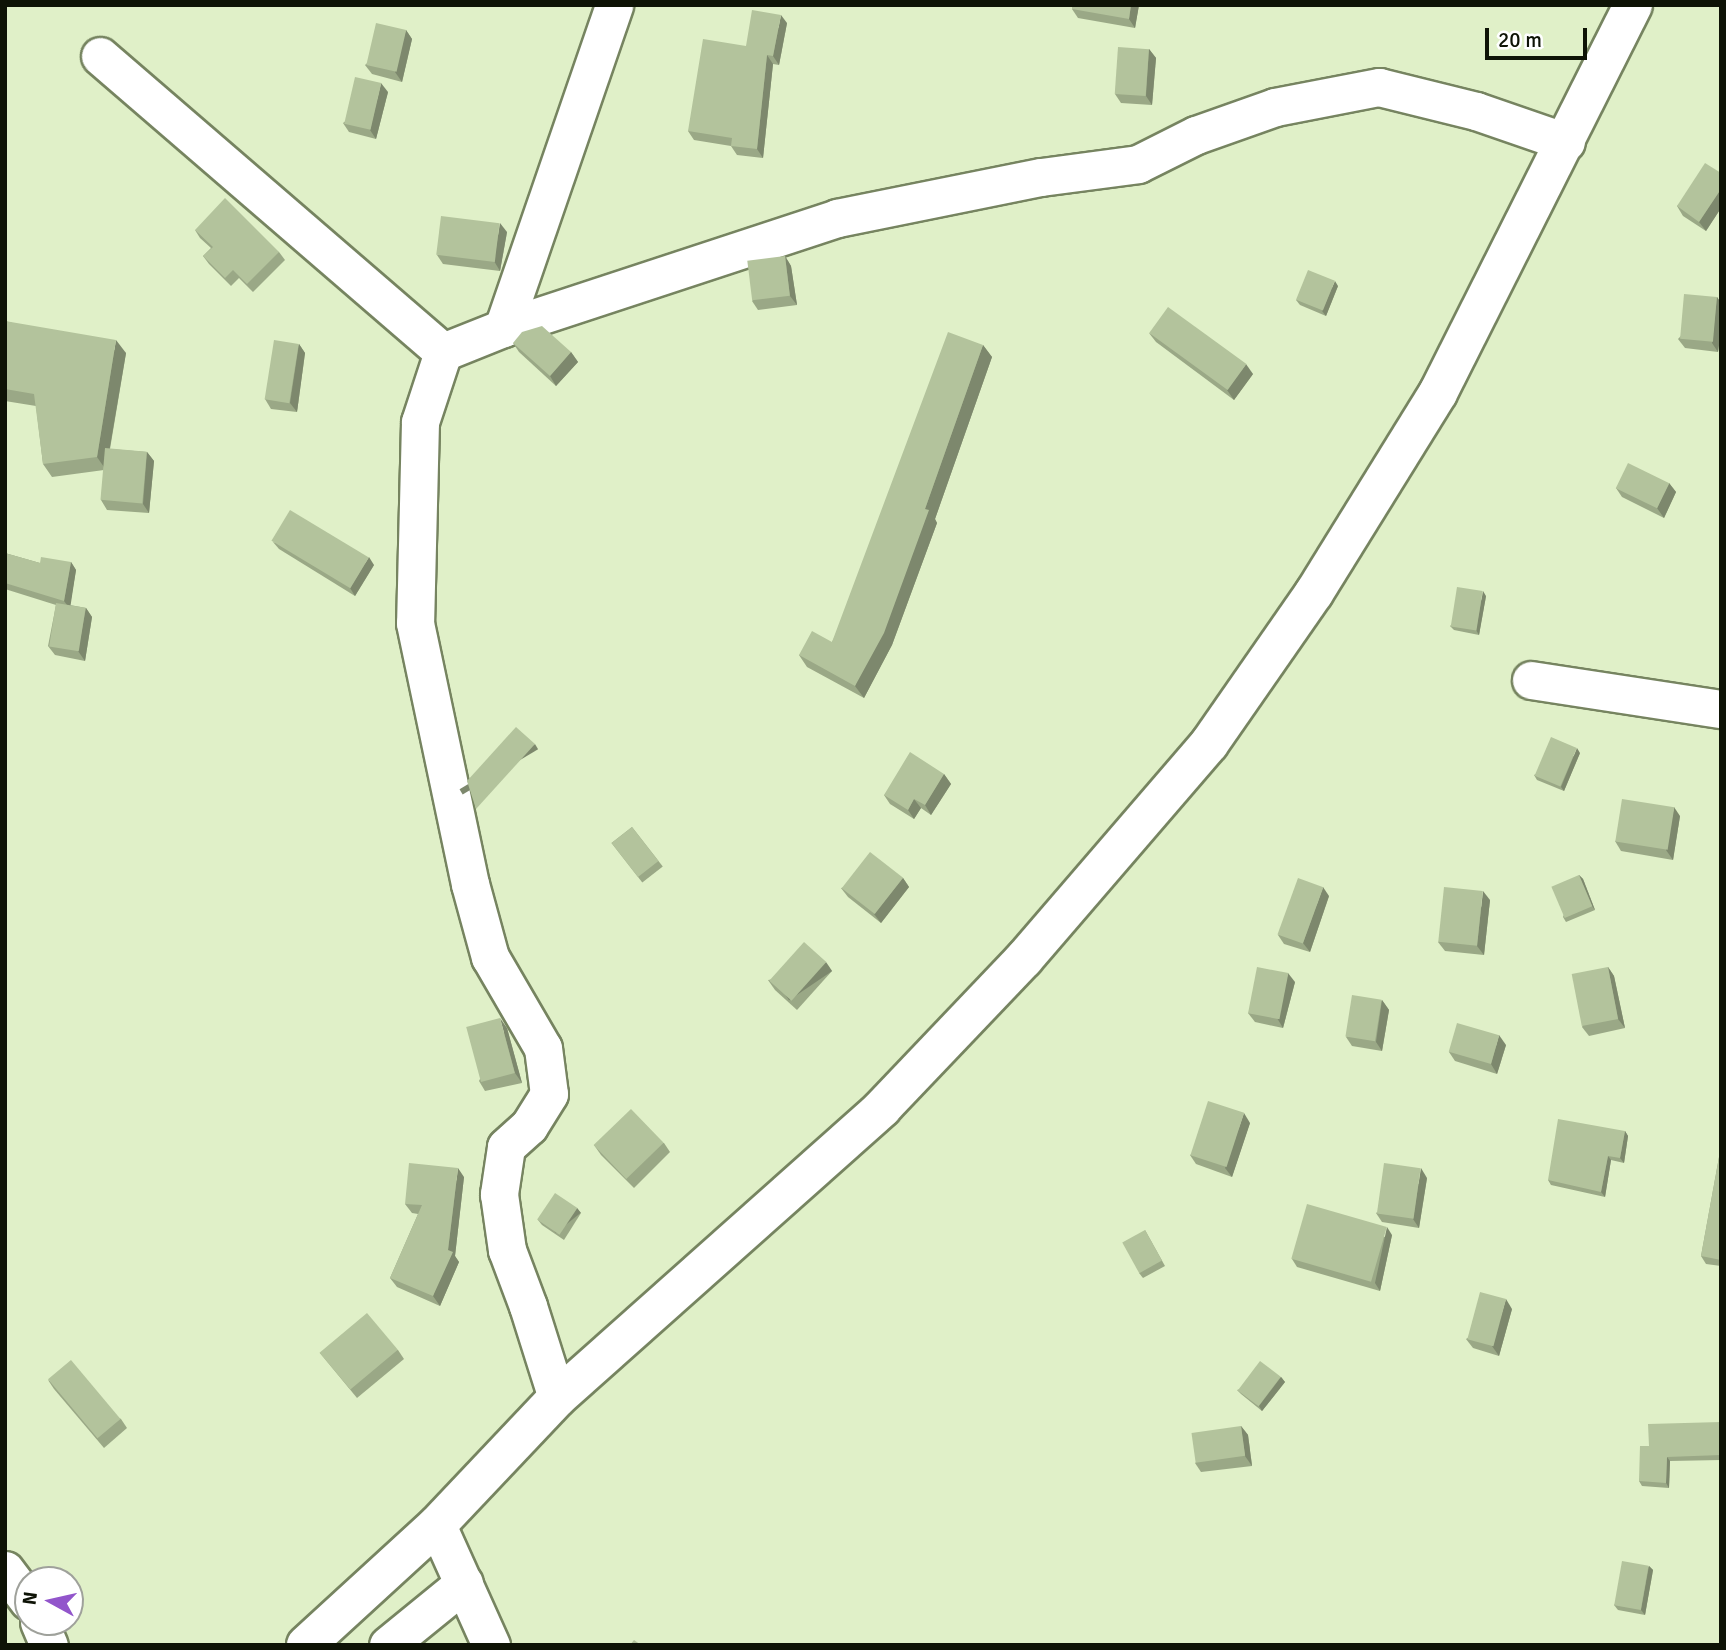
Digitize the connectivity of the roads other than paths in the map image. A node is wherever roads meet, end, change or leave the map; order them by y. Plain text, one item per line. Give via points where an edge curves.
1 (614, 5) edge
2 (1633, 5) edge
3 (100, 56) dead end
4 (1566, 142) junction
5 (503, 328) junction
6 (443, 352) junction
7 (1531, 680) dead end
8 (1721, 709) edge
9 (557, 1398) junction
10 (437, 1525) junction
11 (464, 1583) junction
12 (306, 1645) edge
13 (388, 1645) edge
14 (491, 1645) edge

1 - 5 street
2 - 4 main road
3 - 6 street
4 - 5 street via 1476,111 1379,87 1275,107 1196,135 1138,164 1041,177 836,218
4 - 9 main road via 1438,393 1314,593 1209,744 1024,959 882,1108
5 - 6 street
6 - 9 street via 420,422 415,622 470,884 490,957 543,1048 549,1094 529,1126 506,1147 499,1194 506,1250
7 - 8 street
9 - 10 main road
10 - 11 street
10 - 12 main road
11 - 13 street
11 - 14 street

